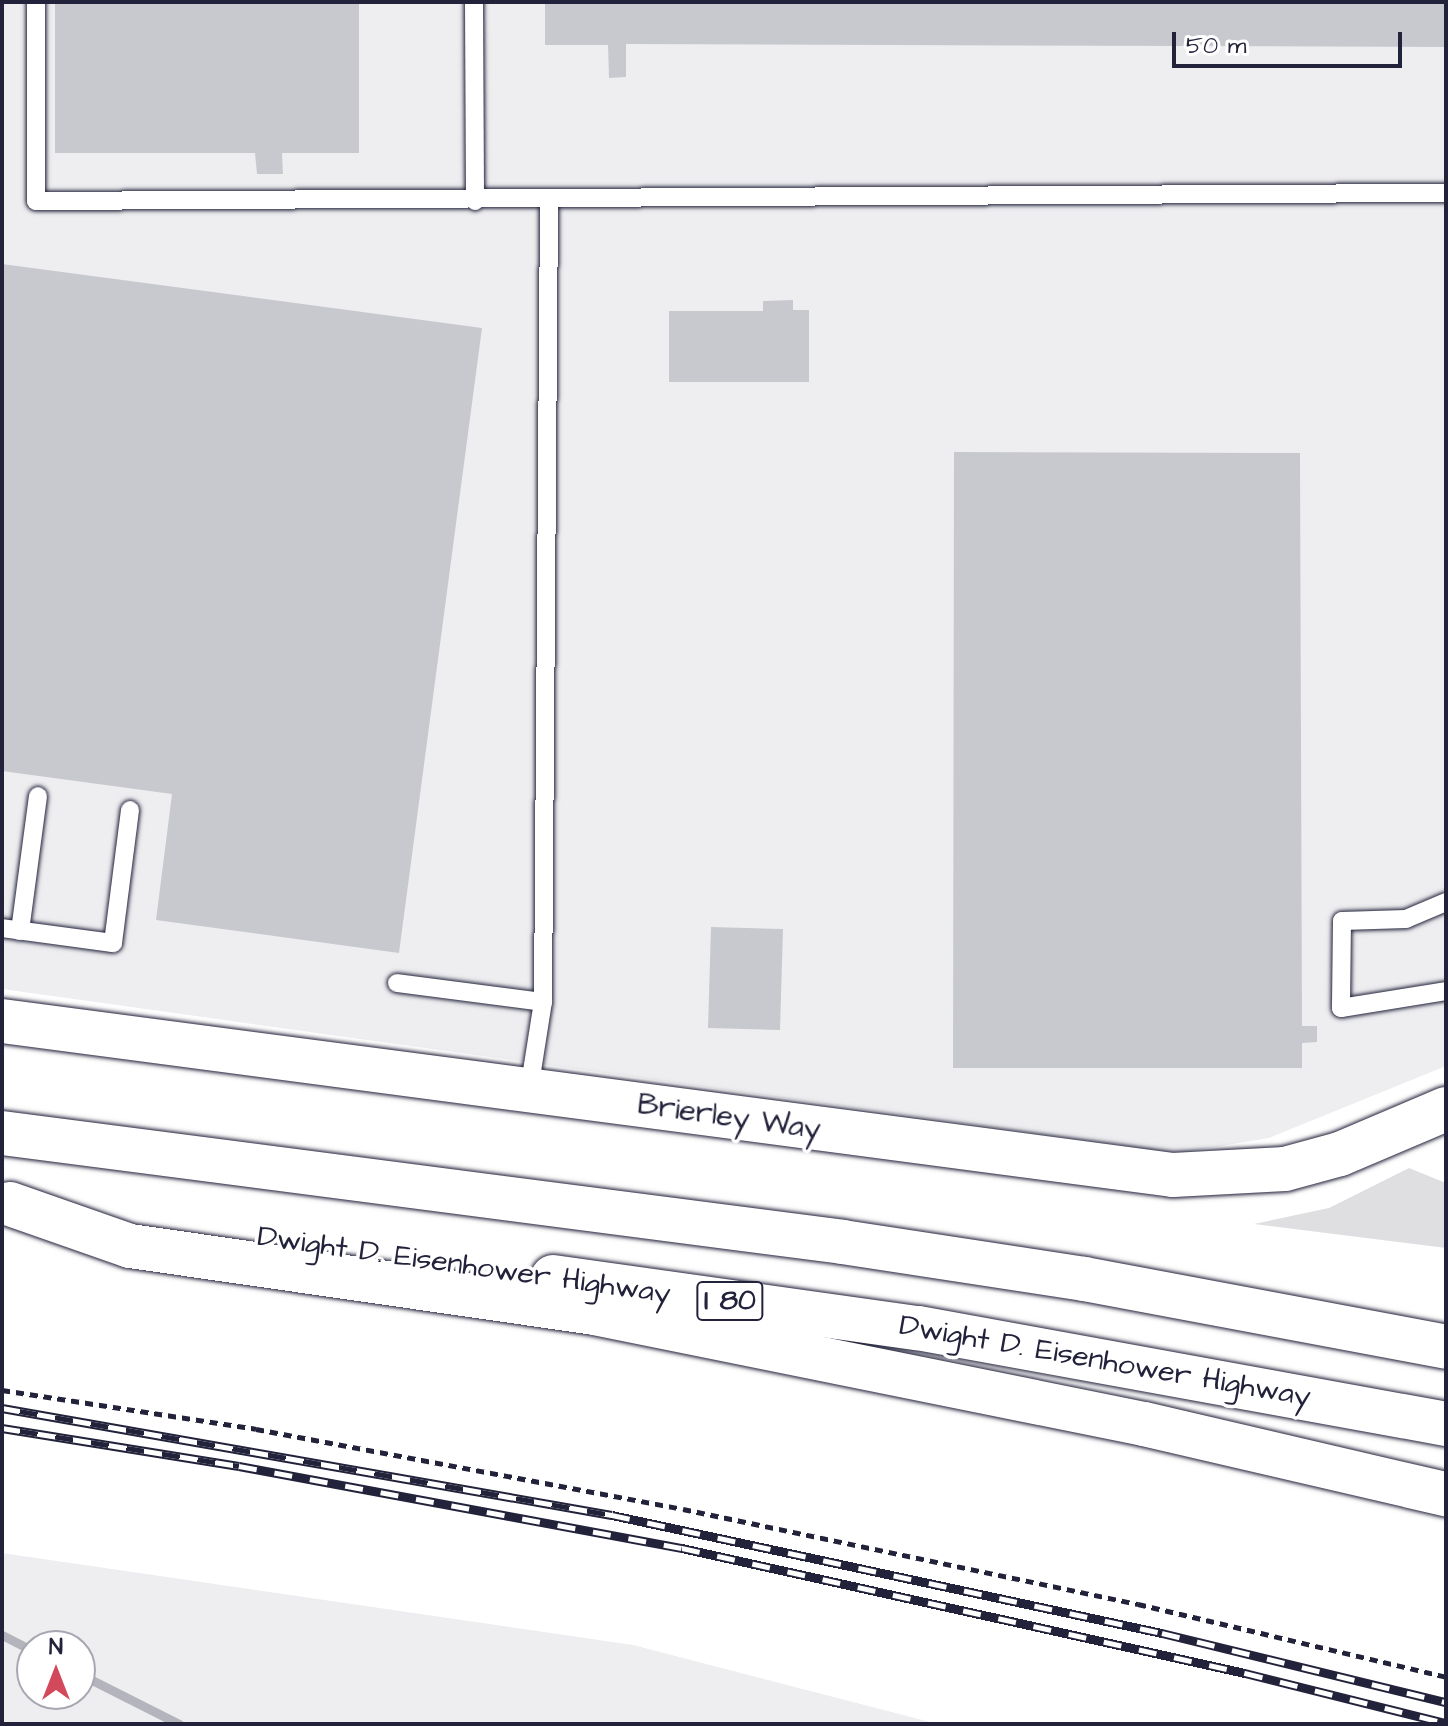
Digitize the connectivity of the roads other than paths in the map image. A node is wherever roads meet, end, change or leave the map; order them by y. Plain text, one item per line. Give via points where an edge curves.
1 (36, 2) edge
2 (474, 2) edge
3 (1446, 193) edge
4 (475, 201) junction
5 (549, 201) junction
6 (38, 796) dead end
7 (130, 810) dead end
8 (1446, 902) edge
9 (11, 929) edge
10 (397, 983) dead end
11 (1446, 991) edge
12 (543, 1002) junction
13 (2, 1021) edge
14 (529, 1090) junction
15 (1446, 1109) edge
16 (2, 1133) edge
17 (6, 1204) edge
18 (843, 1242) junction
19 (1446, 1327) edge
20 (1446, 1347) edge
21 (1446, 1424) edge
22 (1446, 1494) edge

1 - 4 lane via 36,201
2 - 4 lane
3 - 5 lane
4 - 5 lane
5 - 12 lane
6 - 9 lane
7 - 9 lane via 113,943
8 - 11 lane via 1406,919 1342,921 1341,1008
10 - 12 lane
12 - 14 lane
13 - 14 main road, Brierley Way
14 - 15 main road, Brierley Way via 1173,1175 1285,1169 1340,1154
16 - 18 main road
17 - 21 main road, Dwight D. Eisenhower Highway / I 80 via 918,1328
17 - 22 main road via 130,1246 594,1313 1144,1424
18 - 19 main road via 972,1244
18 - 20 main road via 1084,1279

